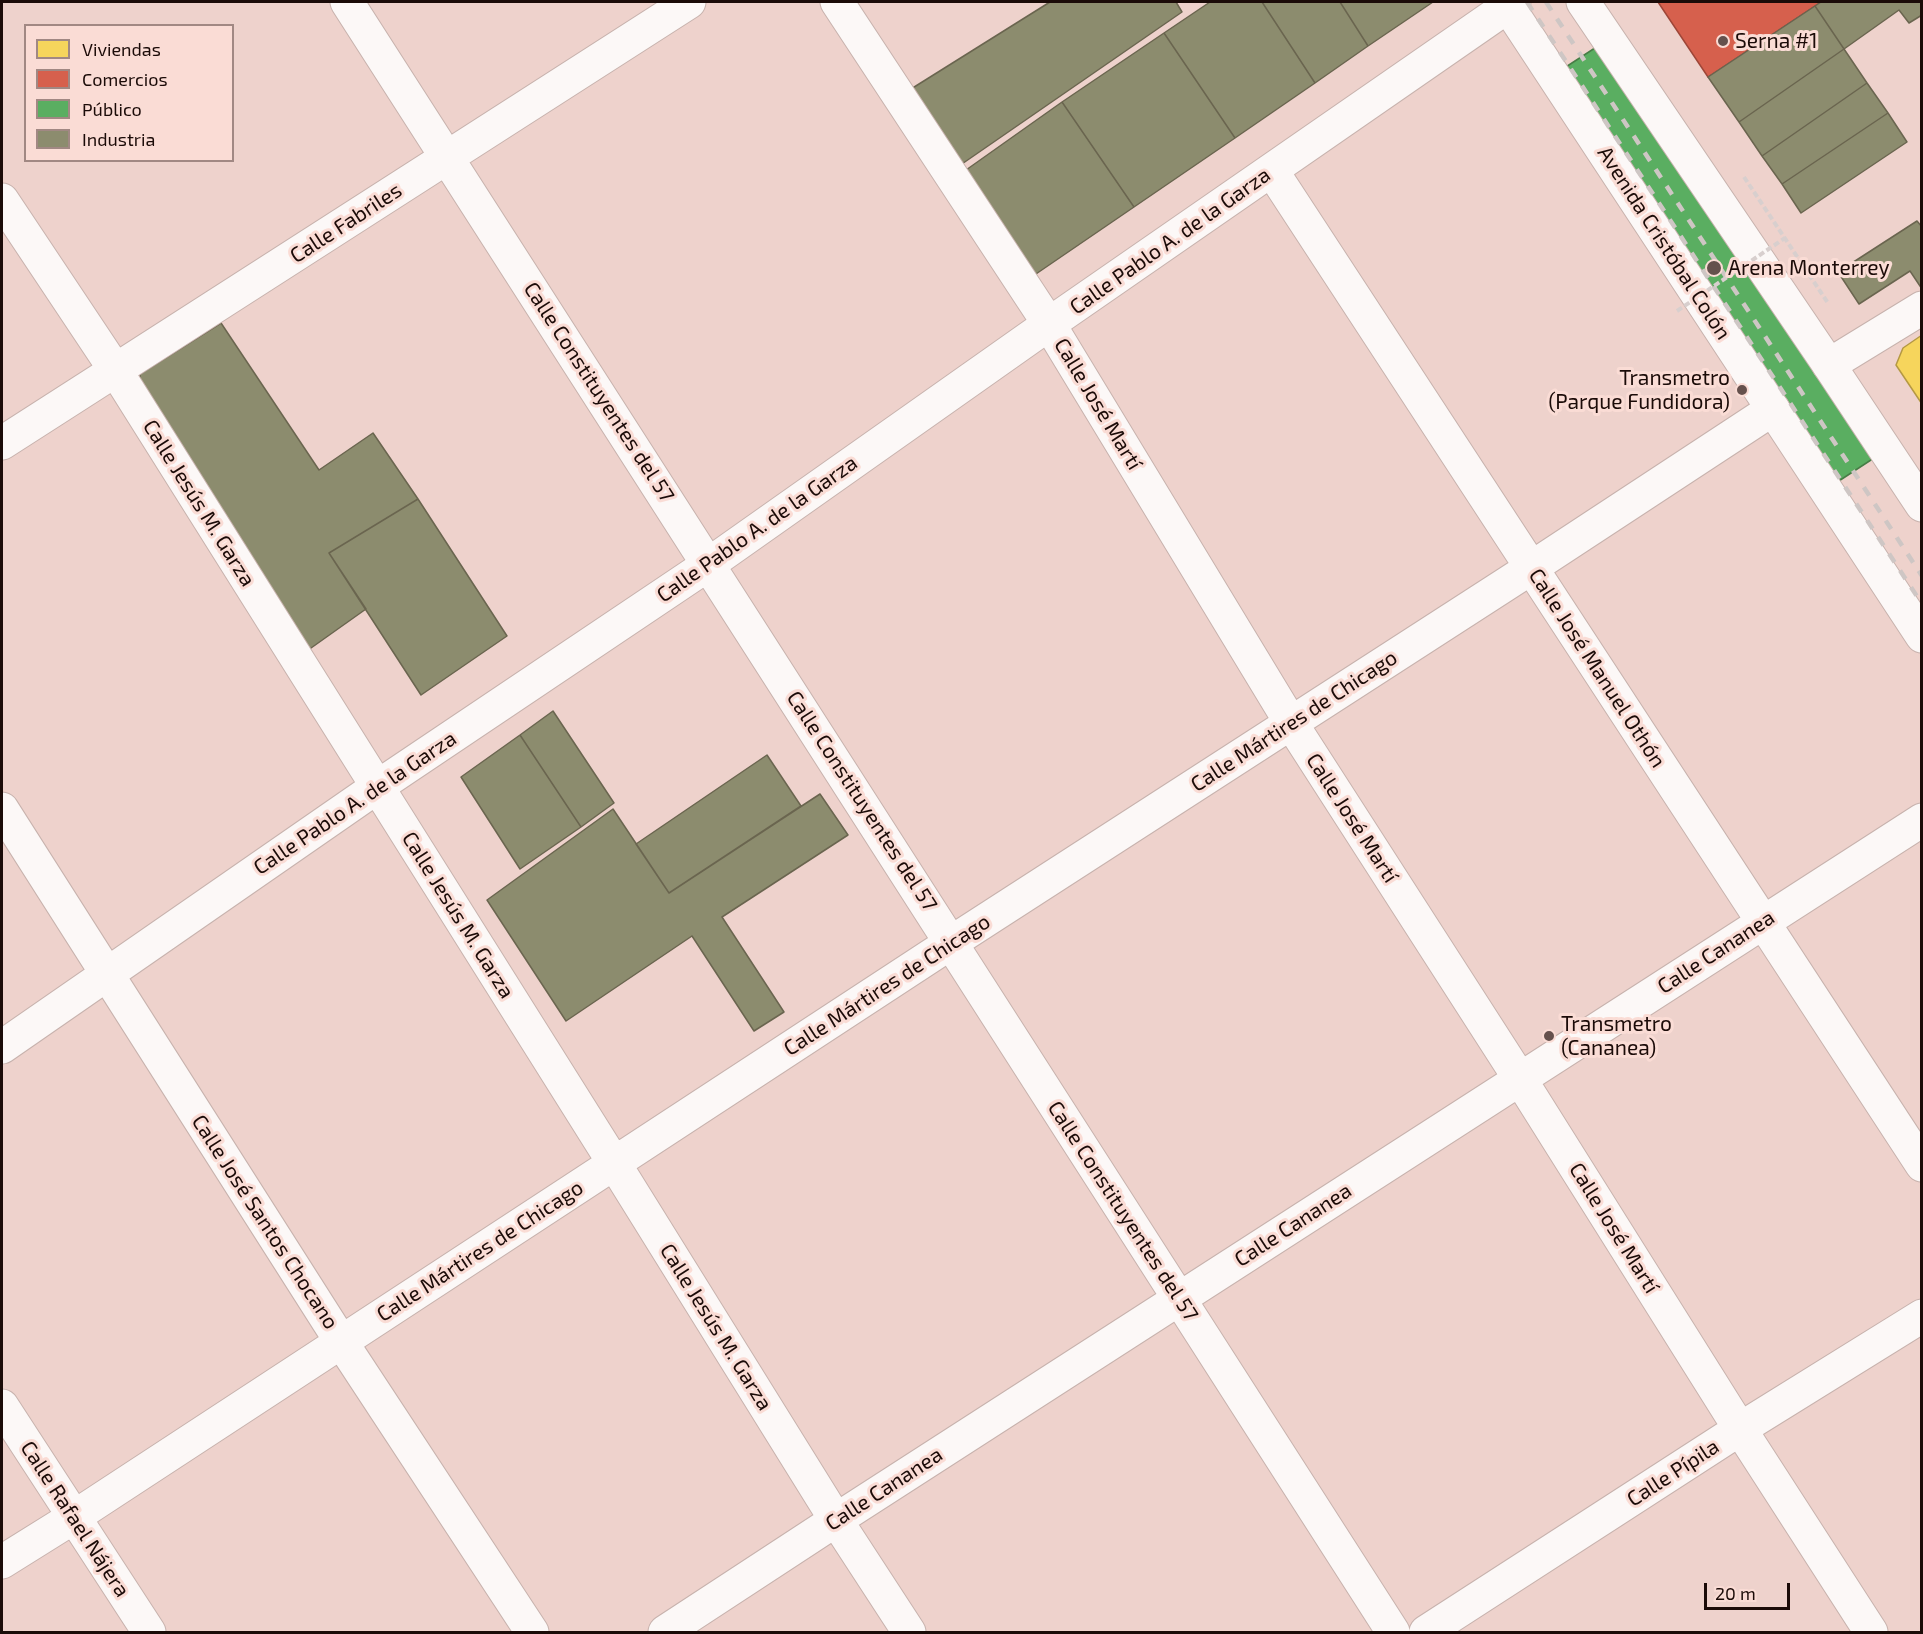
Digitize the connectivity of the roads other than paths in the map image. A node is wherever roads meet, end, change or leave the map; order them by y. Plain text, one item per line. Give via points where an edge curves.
1 (347, 2) edge
2 (689, 2) edge
3 (837, 2) edge
4 (1583, 2) edge
5 (1509, 3) edge
6 (448, 158) junction
7 (1272, 171) junction
8 (2, 200) edge
9 (1922, 308) edge
10 (1049, 324) junction
11 (1829, 365) junction
12 (116, 371) junction
13 (1773, 409) junction
14 (2, 443) edge
15 (1922, 505) edge
16 (709, 564) junction
17 (1531, 568) junction
18 (1922, 636) edge
19 (1291, 723) junction
20 (377, 787) junction
21 (2, 809) edge
22 (1922, 820) edge
23 (1763, 922) junction
24 (952, 942) junction
25 (105, 974) junction
26 (2, 1047) edge
27 (1520, 1079) junction
28 (614, 1163) junction
29 (1922, 1165) edge
30 (1180, 1299) junction
31 (1922, 1316) edge
32 (342, 1342) junction
33 (2, 1406) edge
34 (1740, 1430) junction
35 (74, 1517) junction
36 (836, 1520) junction
37 (2, 1562) edge
38 (149, 1632) edge
39 (532, 1632) edge
40 (665, 1632) edge
41 (909, 1632) edge
42 (1393, 1632) edge
43 (1426, 1632) edge
44 (1871, 1632) edge

1 - 6 street, Calle Constituyentes del 57
2 - 6 street, Calle Fabriles
3 - 10 street, Calle José Martí
4 - 11 street
5 - 7 street, Calle Pablo A. de la Garza
5 - 13 street, Avenida Cristóbal Colón
6 - 12 street, Calle Fabriles
6 - 16 street, Calle Constituyentes del 57
7 - 10 street, Calle Pablo A. de la Garza
7 - 17 street, Calle José Manuel Othón
8 - 12 street, Calle Jesús M. Garza
9 - 11 street
10 - 16 street, Calle Pablo A. de la Garza
10 - 19 street, Calle José Martí
11 - 15 street
12 - 14 street, Calle Fabriles
12 - 20 street, Calle Jesús M. Garza
13 - 17 street, Calle Mártires de Chicago
13 - 18 street, Avenida Cristóbal Colón
16 - 20 street, Calle Pablo A. de la Garza
16 - 24 street, Calle Constituyentes del 57
17 - 19 street, Calle Mártires de Chicago
17 - 23 street, Calle José Manuel Othón
19 - 24 street, Calle Mártires de Chicago
19 - 27 street, Calle José Martí
20 - 25 street, Calle Pablo A. de la Garza
20 - 28 street, Calle Jesús M. Garza
21 - 25 street, Calle José Santos Chocano
22 - 23 street, Calle Cananea
23 - 27 street, Calle Cananea
23 - 29 street, Calle José Manuel Othón
24 - 28 street, Calle Mártires de Chicago
24 - 30 street, Calle Constituyentes del 57
25 - 26 street, Calle Pablo A. de la Garza
25 - 32 street, Calle José Santos Chocano
27 - 30 street, Calle Cananea
27 - 34 street, Calle José Martí
28 - 32 street, Calle Mártires de Chicago
28 - 36 street, Calle Jesús M. Garza
30 - 36 street, Calle Cananea
30 - 42 street, Calle Constituyentes del 57
31 - 34 street, Calle Pípila
32 - 35 street, Calle Mártires de Chicago
32 - 39 street, Calle José Santos Chocano
33 - 35 street, Calle Rafael Nájera
34 - 43 street, Calle Pípila
34 - 44 street, Calle José Martí
35 - 37 street, Calle Mártires de Chicago
35 - 38 street, Calle Rafael Nájera
36 - 40 street, Calle Cananea
36 - 41 street, Calle Jesús M. Garza

